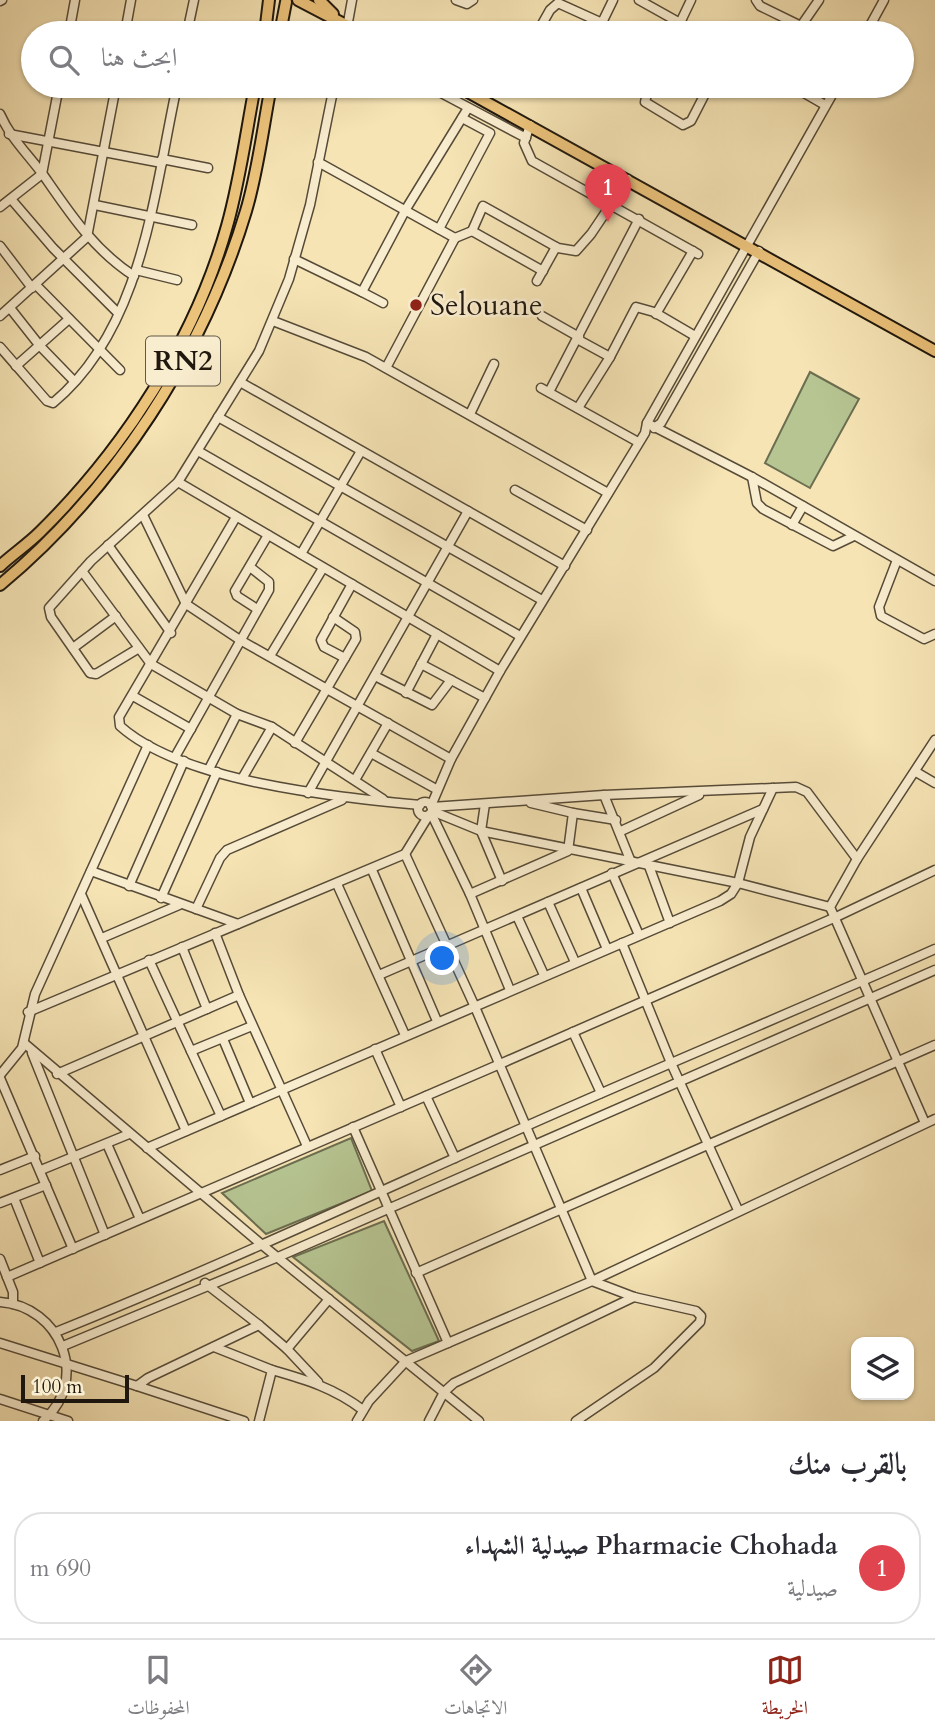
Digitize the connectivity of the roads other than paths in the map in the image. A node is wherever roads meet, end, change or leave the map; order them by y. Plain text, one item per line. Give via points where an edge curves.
1 (75, 0) edge
2 (131, 0) edge
3 (194, 0) edge
4 (271, 0) edge
5 (299, 0) edge
6 (319, 0) edge
7 (352, 0) edge
8 (456, 0) edge
9 (473, 0) edge
10 (613, 0) edge
11 (639, 0) edge
12 (691, 0) edge
13 (756, 0) edge
14 (818, 0) edge
15 (884, 0) edge
16 (289, 1) edge
17 (71, 21) edge
18 (127, 21) edge
19 (190, 21) edge
20 (267, 21) edge
21 (283, 21) edge
22 (334, 21) edge
23 (338, 21) edge
24 (346, 21) edge
25 (544, 21) edge
26 (598, 21) edge
27 (603, 21) edge
28 (676, 21) edge
29 (681, 21) edge
30 (791, 21) edge
31 (804, 21) edge
32 (873, 21) edge
33 (57, 98) edge
34 (114, 98) edge
35 (175, 98) edge
36 (253, 98) edge
37 (269, 98) edge
38 (331, 98) edge
39 (450, 98) edge
40 (479, 98) edge
41 (646, 98) edge
42 (703, 98) edge
43 (813, 98) edge
44 (829, 98) edge
45 (825, 105) junction
46 (468, 108) junction
47 (0, 114) edge
48 (462, 118) junction
49 (530, 125) junction
50 (9, 134) junction
51 (526, 138) junction
52 (50, 139) junction
53 (105, 150) junction
54 (162, 161) junction
55 (318, 162) junction
56 (208, 168) dead end
57 (42, 174) junction
58 (628, 179) junction
59 (4, 201) edge
60 (610, 204) junction
61 (95, 205) junction
62 (406, 209) junction
63 (151, 216) junction
64 (639, 219) junction
65 (192, 225) dead end
66 (439, 229) junction
67 (472, 231) junction
68 (87, 237) junction
69 (455, 238) junction
70 (747, 244) junction
71 (0, 246) edge
72 (556, 247) junction
73 (759, 251) junction
74 (3, 257) edge
75 (294, 259) junction
76 (65, 260) junction
77 (543, 271) junction
78 (135, 273) junction
79 (177, 280) dead end
80 (537, 281) dead end
81 (34, 286) junction
82 (362, 292) junction
83 (383, 303) dead end
84 (10, 308) junction
85 (118, 313) junction
86 (656, 314) junction
87 (0, 316) edge
88 (542, 316) dead end
89 (69, 319) junction
90 (273, 321) junction
91 (695, 336) junction
92 (578, 338) junction
93 (40, 346) junction
94 (0, 347) edge
95 (98, 348) junction
96 (935, 351) edge
97 (610, 357) junction
98 (494, 364) dead end
99 (16, 366) junction
100 (386, 368) junction
101 (120, 370) dead end
102 (74, 381) junction
103 (240, 382) junction
104 (578, 408) junction
105 (470, 414) junction
106 (218, 417) junction
107 (647, 423) junction
108 (656, 427) junction
109 (645, 433) junction
110 (638, 442) junction
111 (361, 450) junction
112 (198, 451) junction
113 (752, 477) junction
114 (177, 482) junction
115 (340, 487) junction
116 (515, 490) dead end
117 (608, 493) junction
118 (803, 506) junction
119 (468, 511) junction
120 (143, 515) junction
121 (236, 517) junction
122 (319, 523) junction
123 (792, 525) junction
124 (587, 530) junction
125 (268, 535) junction
126 (854, 536) junction
127 (108, 545) junction
128 (447, 548) junction
129 (301, 554) junction
130 (897, 560) junction
131 (0, 566) edge
132 (565, 566) junction
133 (250, 567) junction
134 (323, 568) junction
135 (82, 570) junction
136 (935, 581) edge
137 (427, 583) junction
138 (0, 584) edge
139 (352, 584) junction
140 (542, 600) junction
141 (186, 604) junction
142 (257, 609) junction
143 (116, 616) junction
144 (333, 617) junction
145 (408, 617) junction
146 (171, 633) junction
147 (437, 634) junction
148 (935, 634) edge
149 (520, 636) junction
150 (240, 640) junction
151 (73, 648) junction
152 (139, 648) junction
153 (270, 656) junction
154 (345, 658) junction
155 (151, 664) junction
156 (421, 664) junction
157 (500, 671) junction
158 (374, 676) junction
159 (451, 680) junction
160 (327, 688) junction
161 (406, 693) junction
162 (133, 696) junction
163 (209, 698) junction
164 (485, 698) junction
165 (358, 705) junction
166 (237, 714) junction
167 (388, 723) junction
168 (272, 727) junction
169 (191, 729) junction
170 (935, 740) edge
171 (295, 743) junction
172 (148, 745) junction
173 (371, 753) junction
174 (180, 759) junction
175 (451, 759) junction
176 (326, 761) junction
177 (213, 770) junction
178 (916, 772) junction
179 (243, 777) junction
180 (355, 780) junction
181 (935, 783) edge
182 (773, 788) junction
183 (436, 790) junction
184 (705, 792) junction
185 (308, 793) junction
186 (604, 795) junction
187 (345, 799) junction
188 (384, 800) junction
189 (525, 801) junction
190 (485, 804) junction
191 (763, 809) junction
192 (427, 810) junction
193 (573, 813) junction
194 (616, 820) junction
195 (481, 831) junction
196 (621, 831) junction
197 (568, 851) junction
198 (405, 854) junction
199 (857, 859) junction
200 (635, 862) junction
201 (649, 866) junction
202 (372, 870) junction
203 (935, 870) edge
204 (91, 871) junction
205 (612, 873) junction
206 (502, 881) junction
207 (738, 883) junction
208 (337, 884) junction
209 (129, 886) junction
210 (581, 888) junction
211 (81, 894) junction
212 (470, 894) junction
213 (160, 898) junction
214 (548, 902) junction
215 (179, 905) junction
216 (830, 906) junction
217 (196, 909) junction
218 (517, 916) junction
219 (836, 917) junction
220 (670, 923) junction
221 (238, 924) junction
222 (485, 929) junction
223 (215, 933) junction
224 (639, 936) junction
225 (102, 938) junction
226 (622, 943) junction
227 (447, 946) junction
228 (182, 947) junction
229 (607, 949) junction
230 (935, 949) edge
231 (149, 960) junction
232 (412, 961) junction
233 (575, 962) junction
234 (935, 970) edge
235 (118, 974) junction
236 (379, 975) junction
237 (544, 975) junction
238 (861, 982) junction
239 (510, 990) junction
240 (239, 995) junction
241 (645, 1000) junction
242 (869, 1000) junction
243 (475, 1007) junction
244 (206, 1009) junction
245 (28, 1012) junction
246 (177, 1021) junction
247 (437, 1021) junction
248 (253, 1026) junction
249 (573, 1032) junction
250 (144, 1035) junction
251 (405, 1035) junction
252 (223, 1039) junction
253 (24, 1043) junction
254 (935, 1045) edge
255 (375, 1048) junction
256 (31, 1051) junction
257 (191, 1051) junction
258 (671, 1063) junction
259 (896, 1063) junction
260 (500, 1065) junction
261 (57, 1074) junction
262 (0, 1076) edge
263 (679, 1082) junction
264 (280, 1090) junction
265 (601, 1093) junction
266 (426, 1096) junction
267 (250, 1103) junction
268 (401, 1107) junction
269 (220, 1116) junction
270 (935, 1119) edge
271 (925, 1123) junction
272 (525, 1126) junction
273 (353, 1127) junction
274 (186, 1131) junction
275 (129, 1134) junction
276 (708, 1143) junction
277 (107, 1144) junction
278 (307, 1146) junction
279 (532, 1146) junction
280 (146, 1149) junction
281 (35, 1156) junction
282 (73, 1157) junction
283 (455, 1158) junction
284 (1, 1168) edge
285 (41, 1170) junction
286 (46, 1185) junction
287 (379, 1191) junction
288 (200, 1192) junction
289 (14, 1198) junction
290 (0, 1203) edge
291 (387, 1208) junction
292 (562, 1209) junction
293 (738, 1210) junction
294 (140, 1219) junction
295 (105, 1235) junction
296 (261, 1244) junction
297 (73, 1249) junction
298 (278, 1257) junction
299 (0, 1259) edge
300 (40, 1263) junction
301 (416, 1273) junction
302 (198, 1275) junction
303 (7, 1277) junction
304 (592, 1281) junction
305 (206, 1284) junction
306 (634, 1297) junction
307 (329, 1299) junction
308 (0, 1302) edge
309 (13, 1304) junction
310 (259, 1325) junction
311 (56, 1332) junction
312 (0, 1343) edge
313 (448, 1343) junction
314 (63, 1346) junction
315 (214, 1347) junction
316 (287, 1349) junction
317 (406, 1361) junction
318 (67, 1364) junction
319 (272, 1370) junction
320 (319, 1383) junction
321 (136, 1387) junction
322 (444, 1392) junction
323 (0, 1399) edge
324 (363, 1410) junction
325 (47, 1418) edge
326 (68, 1421) edge
327 (244, 1421) edge
328 (259, 1421) edge
329 (357, 1421) edge
330 (429, 1421) edge
331 (479, 1421) edge
332 (576, 1421) edge

1 - 17 street
2 - 18 street
3 - 19 street
4 - 16 highway
4 - 20 highway
5 - 22 highway
6 - 23 highway
7 - 24 street
8 - 9 street via 467,4
10 - 27 street
11 - 28 street
12 - 29 street
13 - 30 street
14 - 31 street
15 - 32 street
16 - 21 highway
25 - 26 street via 558,3
33 - 52 street
34 - 53 street
35 - 54 street
36 - 131 highway, RN2 via 227,226 187,329 139,411 88,480 39,533
37 - 138 highway, RN2 via 246,209 220,283 184,360 100,482
38 - 55 street
39 - 46 street
40 - 49 highway
41 - 42 street via 645,102 683,125 691,121
43 - 45 street
44 - 45 street
45 - 70 street
46 - 48 street
46 - 51 street
47 - 50 street
48 - 62 street
48 - 66 street via 490,133
49 - 51 street
49 - 58 highway
50 - 52 street
50 - 57 street
51 - 60 street via 532,161
52 - 53 street
52 - 57 street
53 - 54 street
53 - 61 street
54 - 56 street
54 - 63 street
55 - 62 street
55 - 75 street
57 - 59 street
57 - 68 street
58 - 60 street
58 - 70 highway
59 - 76 street
60 - 64 street
60 - 72 street via 582,246 570,251
61 - 63 street
61 - 68 street
62 - 66 street
62 - 82 street
63 - 65 street
63 - 78 street
64 - 86 street via 696,253
64 - 92 street
66 - 69 street
67 - 69 street
67 - 72 street via 483,206
67 - 77 street
68 - 76 street
68 - 78 street
69 - 100 street
70 - 73 highway
70 - 91 street
71 - 74 street
72 - 77 street
73 - 96 highway
73 - 108 street
74 - 81 street
75 - 82 street
75 - 90 street
76 - 81 street
76 - 85 street
77 - 80 street
78 - 79 street
78 - 85 street
81 - 84 street
81 - 89 street
82 - 83 street
84 - 87 street
84 - 93 street
85 - 95 street
86 - 91 street
86 - 97 street via 642,306 634,308
88 - 92 street
89 - 93 street
89 - 95 street
90 - 100 street
90 - 103 street
91 - 107 street
92 - 97 street
92 - 104 street via 545,390
93 - 99 street
93 - 102 street
94 - 99 street
95 - 101 street
95 - 102 street
97 - 104 street
98 - 105 street
99 - 102 street via 50,402
100 - 105 street
103 - 106 street
103 - 111 street
104 - 110 street
105 - 117 street
106 - 112 street
106 - 115 street
107 - 108 street
107 - 109 street
108 - 109 street
108 - 113 street
109 - 110 street
110 - 117 street
111 - 115 street
111 - 119 street
112 - 114 street
112 - 122 street
113 - 118 street
113 - 123 street via 759,506
114 - 120 street
114 - 121 street
115 - 122 street
115 - 128 street
116 - 124 street
117 - 124 street
118 - 123 street
118 - 126 street
119 - 128 street
119 - 132 street
120 - 127 street
120 - 141 street
121 - 125 street
121 - 141 street
122 - 129 street
122 - 137 street
123 - 126 street via 833,546
124 - 132 street
125 - 129 street
125 - 133 street
126 - 130 street
127 - 135 street
127 - 146 street
128 - 137 street
128 - 140 street
129 - 134 street
130 - 136 street
130 - 148 street via 879,607 881,616 924,639
132 - 140 street
133 - 142 street via 270,585
133 - 142 street via 236,593
134 - 139 street
134 - 153 street
135 - 143 street
135 - 151 street via 49,612
137 - 145 street
137 - 149 street
139 - 144 street
139 - 145 street
140 - 149 street
141 - 146 street
141 - 150 street
142 - 150 street
143 - 151 street
143 - 152 street
144 - 154 street via 356,634
144 - 154 street via 322,644
145 - 147 street
145 - 158 street
146 - 155 street
147 - 156 street
147 - 157 street
149 - 157 street
150 - 153 street
150 - 163 street
151 - 152 street via 93,675
152 - 155 street
153 - 160 street
154 - 160 street
155 - 162 street
155 - 163 street
156 - 159 street
156 - 161 street
157 - 164 street
158 - 161 street
158 - 165 street
159 - 161 street via 432,705
159 - 164 street
160 - 165 street
160 - 171 street
162 - 169 street
162 - 172 street via 118,722
163 - 166 street
163 - 169 street
164 - 175 street
165 - 167 street
165 - 176 street
166 - 168 street
166 - 177 street
167 - 173 street
167 - 175 street
168 - 171 street
168 - 179 street
169 - 174 street
170 - 178 street
171 - 176 street
172 - 174 street
172 - 204 street
173 - 180 street
173 - 183 street
174 - 177 street
174 - 209 street
175 - 183 street
176 - 180 street
176 - 185 street
177 - 179 street
177 - 213 street
178 - 181 street
178 - 199 street
179 - 185 street
180 - 188 street
182 - 184 street
182 - 191 street
182 - 199 street via 807,792
183 - 192 street
184 - 186 street
184 - 196 street
185 - 187 street
186 - 189 street
186 - 194 street
187 - 188 street
187 - 217 street via 227,850
188 - 192 street
189 - 190 street
189 - 193 street
190 - 192 street
190 - 195 street
191 - 200 street
191 - 207 street via 740,865
192 - 195 street
192 - 198 street via 420,832
192 - 212 street
193 - 194 street
193 - 197 street
194 - 196 street
195 - 197 street
195 - 206 street
196 - 200 street
197 - 200 street
197 - 206 street
198 - 202 street
198 - 227 street
199 - 216 street
200 - 201 street
200 - 205 street
201 - 207 street
201 - 220 street
202 - 208 street
202 - 232 street
203 - 219 street
204 - 209 street
204 - 211 street
205 - 210 street
205 - 224 street
206 - 212 street
207 - 216 street
207 - 220 street via 720,901
208 - 221 street
208 - 236 street
209 - 213 street
210 - 214 street
210 - 229 street
211 - 225 street
211 - 245 street
212 - 222 street
213 - 215 street
214 - 218 street
214 - 233 street
215 - 217 street
215 - 225 street
216 - 219 street
217 - 221 street
218 - 222 street
218 - 237 street
219 - 238 street
219 - 241 street
220 - 224 street
221 - 223 street
222 - 227 street
222 - 239 street
223 - 228 street
223 - 240 street
224 - 226 street
225 - 235 street
226 - 229 street
226 - 241 street
227 - 232 street
227 - 243 street
228 - 231 street
228 - 244 street
229 - 233 street
230 - 238 street
231 - 235 street
231 - 246 street
232 - 236 street
232 - 247 street
233 - 237 street
234 - 242 street
235 - 245 street
235 - 250 street
236 - 251 street
237 - 239 street
238 - 242 street
238 - 258 street
239 - 243 street
240 - 244 street
240 - 248 street
241 - 249 street
241 - 258 street
242 - 259 street
242 - 263 street
243 - 247 street
243 - 260 street
244 - 246 street
245 - 253 street
246 - 250 street
246 - 257 street
247 - 251 street
248 - 252 street
248 - 264 street
249 - 260 street
249 - 265 street
250 - 261 street
250 - 274 street
251 - 255 street
252 - 257 street
252 - 267 street
253 - 256 street
253 - 262 street
254 - 259 street
255 - 264 street
255 - 268 street
256 - 261 street
256 - 282 street
257 - 269 street
258 - 263 street
258 - 265 street
259 - 271 street
259 - 276 street
260 - 266 street
260 - 272 street
261 - 275 street
262 - 281 street
263 - 276 street
263 - 279 street
264 - 267 street
264 - 278 street
265 - 272 street
266 - 268 street
266 - 283 street
267 - 269 street
268 - 273 street
269 - 274 street
270 - 271 street
271 - 293 street
272 - 279 street
272 - 283 street
273 - 278 street
273 - 287 street
274 - 280 street
275 - 277 street
275 - 280 street
276 - 292 street
276 - 293 street
277 - 282 street
277 - 294 street
278 - 288 street
279 - 291 street
279 - 292 street
280 - 288 street
281 - 284 street
281 - 285 street
282 - 285 street
282 - 295 street
283 - 287 street
285 - 286 street
286 - 289 street
286 - 297 street
287 - 291 street
287 - 296 street
288 - 294 street
288 - 296 street
289 - 290 street
289 - 300 street
291 - 298 street
291 - 301 street
292 - 301 street
292 - 304 street
293 - 304 street
294 - 295 street
295 - 297 street
296 - 298 street
296 - 302 street
297 - 300 street
298 - 305 street
298 - 307 street
299 - 303 street
300 - 303 street
301 - 313 street
302 - 305 street
302 - 311 street
303 - 309 street
304 - 306 street
304 - 313 street
305 - 310 street
305 - 314 street
306 - 322 street via 454,1383
306 - 332 street via 696,1311 700,1322 654,1368
307 - 316 street
307 - 317 street
308 - 309 street
309 - 311 street via 33,1311
310 - 315 street
310 - 316 street
311 - 314 street
312 - 318 street
313 - 317 street
314 - 318 street
315 - 319 street
315 - 321 street
316 - 320 street
317 - 322 street
317 - 324 street
318 - 321 street
318 - 325 street via 60,1400
319 - 320 street
319 - 328 street
320 - 324 street
321 - 327 street
322 - 330 street
322 - 331 street
323 - 325 street
324 - 329 street
325 - 326 street

